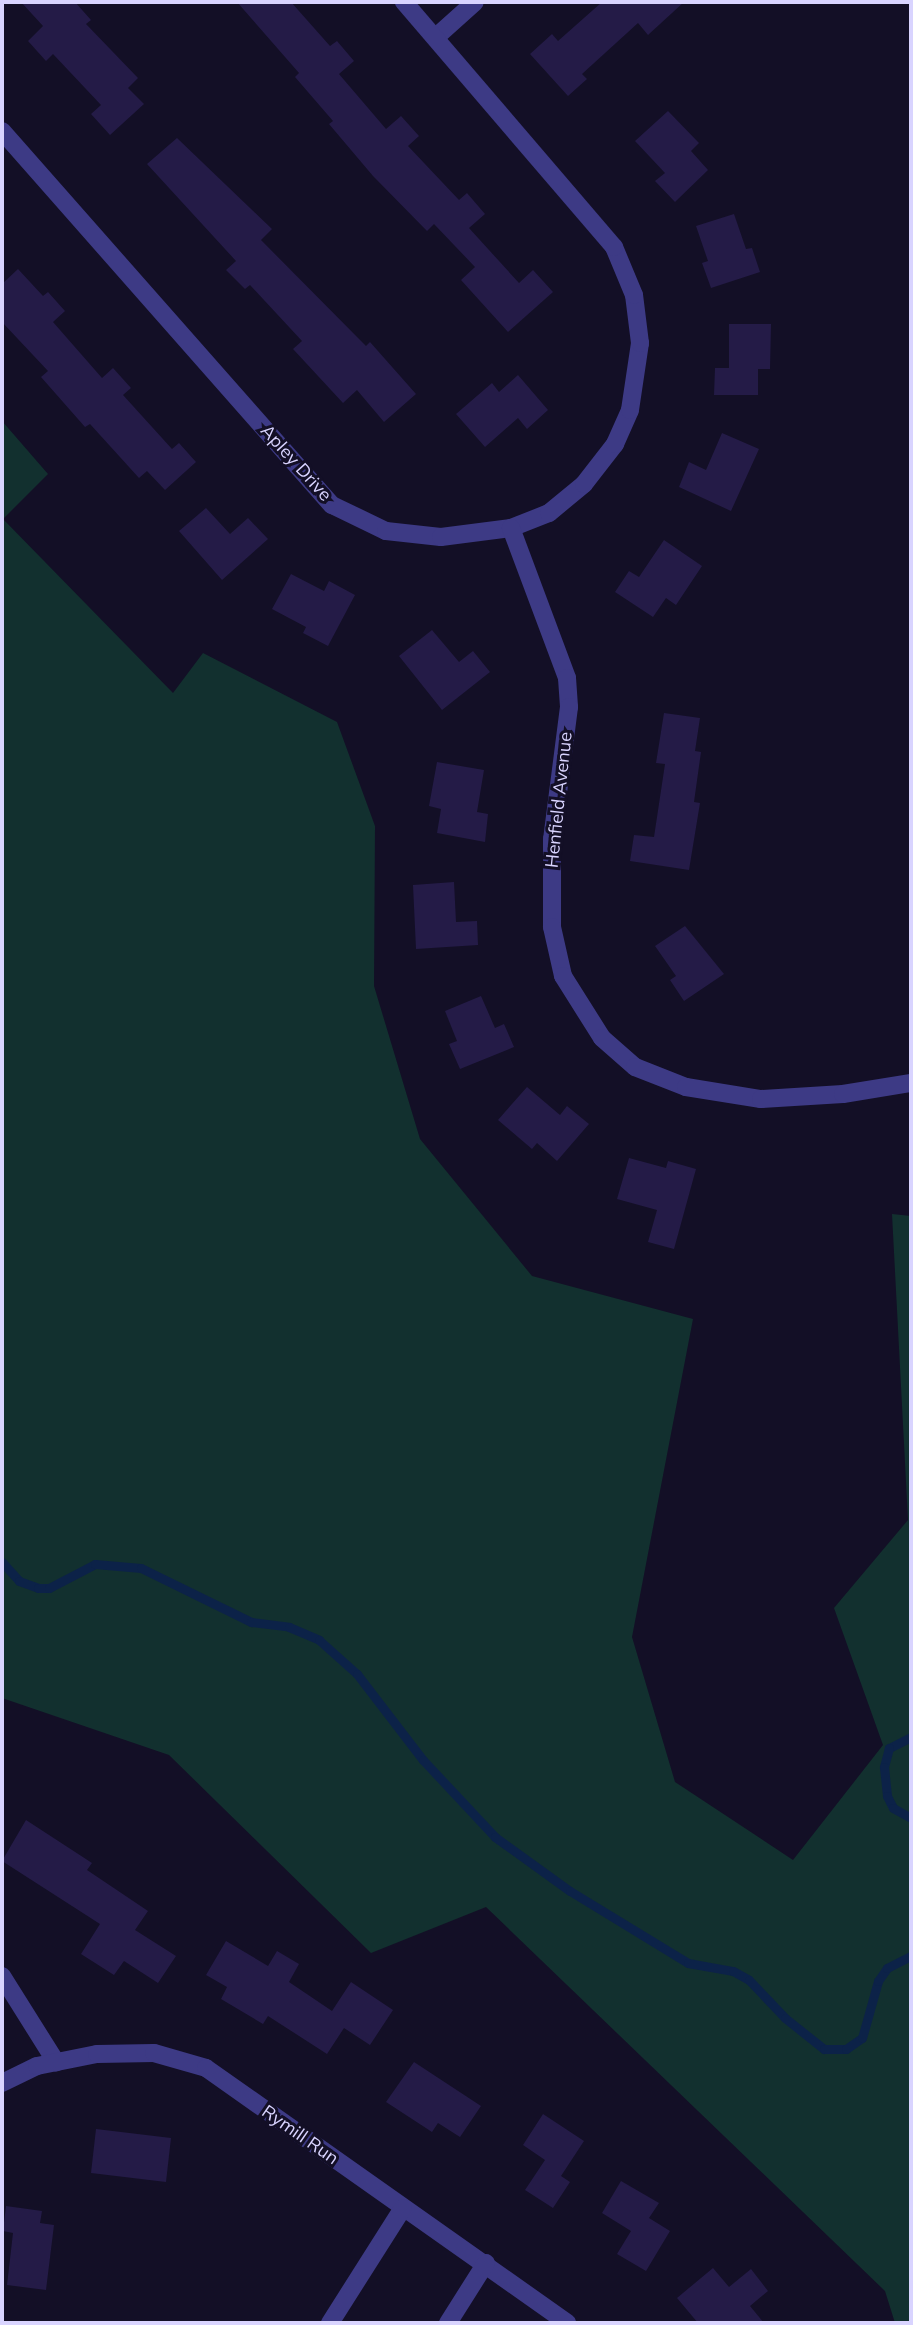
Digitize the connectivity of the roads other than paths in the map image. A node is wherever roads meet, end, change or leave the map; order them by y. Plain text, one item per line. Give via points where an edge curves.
1 (404, 2) edge
2 (475, 2) edge
3 (436, 37) junction
4 (2, 131) edge
5 (511, 528) junction
6 (911, 1083) edge
7 (2, 1976) edge
8 (56, 2063) junction
9 (2, 2083) edge
10 (403, 2208) junction
11 (486, 2263) junction
12 (330, 2323) edge
13 (448, 2323) edge
14 (567, 2323) edge

1 - 3 street, Apley Drive
2 - 3 street
3 - 5 street, Apley Drive via 614,247 634,295 640,342 631,410 615,444 584,484 549,513
4 - 5 street, Apley Drive via 332,505 386,531 441,537
5 - 6 street, Henfield Avenue via 567,678 569,707 552,839 552,927 563,976 602,1038 635,1067 686,1087 761,1099 843,1094
7 - 8 street
8 - 9 street, Rymill Run
8 - 10 street, Rymill Run via 97,2054 154,2053 206,2068
10 - 11 street, Rymill Run
10 - 12 street
11 - 13 street
11 - 14 street, Rymill Run

